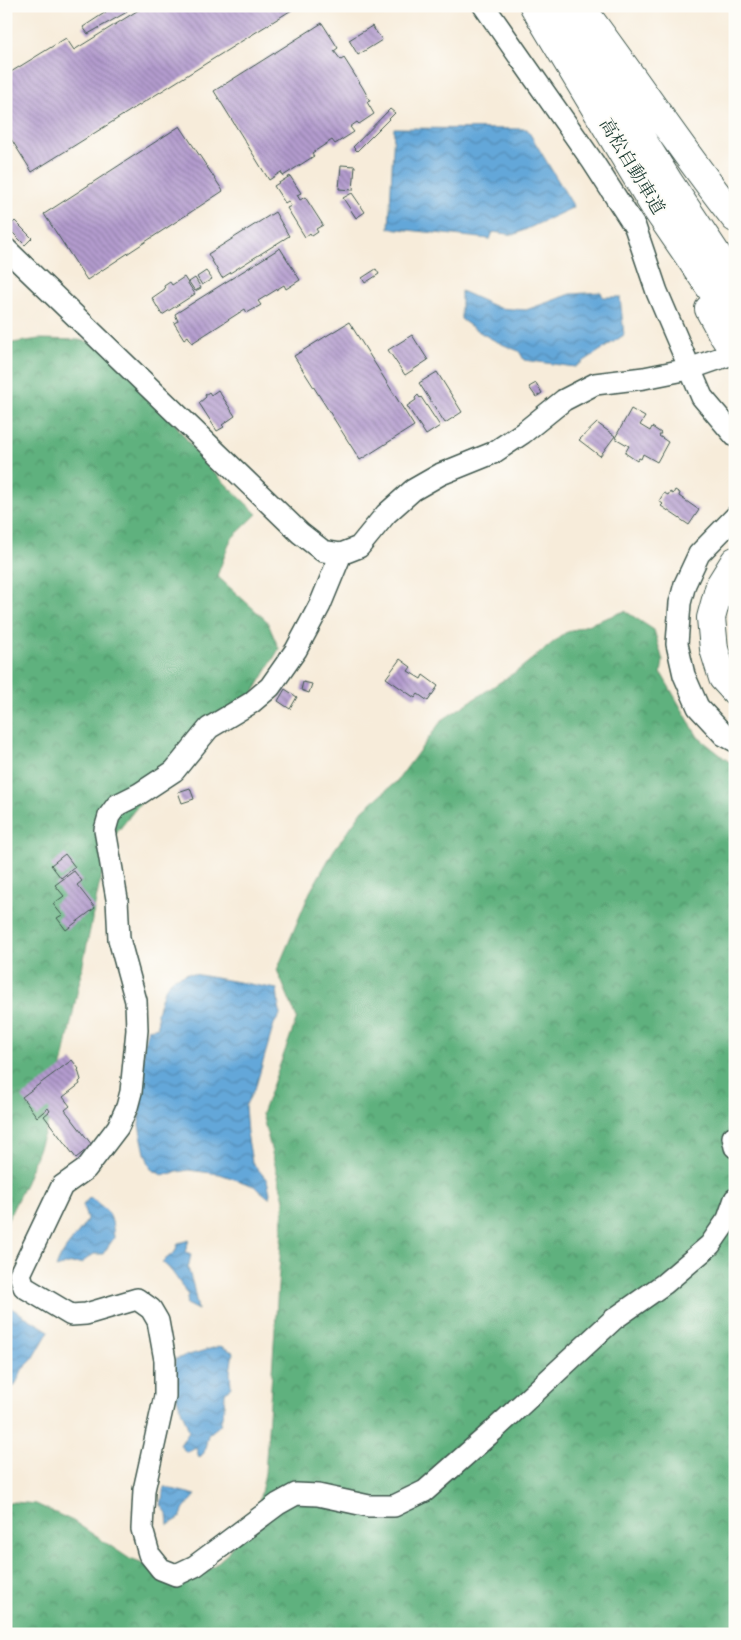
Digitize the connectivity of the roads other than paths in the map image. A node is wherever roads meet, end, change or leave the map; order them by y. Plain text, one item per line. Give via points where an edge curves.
1 (484, 6) edge
2 (580, 6) edge
3 (542, 7) edge
4 (592, 59) junction
5 (735, 218) edge
6 (6, 249) edge
7 (735, 282) edge
8 (731, 341) edge
9 (689, 368) junction
10 (735, 436) edge
11 (735, 517) edge
12 (340, 554) junction
13 (735, 561) edge
14 (735, 590) edge
15 (735, 662) edge
16 (735, 691) edge
17 (735, 741) edge
18 (735, 1199) edge

1 - 9 street via 635,227 657,292
2 - 4 highway
3 - 4 highway, 高松自動車道
4 - 5 highway via 704,179
4 - 7 highway, 高松自動車道
4 - 8 highway, 高松自動車道 via 652,204
6 - 12 street via 300,533 323,550
8 - 9 street
9 - 10 street via 702,397
9 - 12 street via 595,384 579,392 493,453 413,490 386,514 360,547
11 - 17 street via 699,554 685,584 677,644 684,676 698,707
12 - 18 street via 320,605 296,650 270,687 251,703 209,728 174,771 117,805 109,816 105,830 117,899 119,939 136,1002 137,1030 131,1092 118,1127 86,1169 62,1186 20,1274 24,1286 71,1315 86,1314 136,1299 151,1309 158,1321 165,1360 165,1396 144,1490 142,1529 149,1554 162,1569 176,1575 195,1566 296,1494 318,1495 369,1506 394,1506 425,1491 614,1319 664,1284 710,1245 728,1219
13 - 16 highway via 720,585 711,618 714,649 723,678
14 - 15 highway via 730,597 725,625

